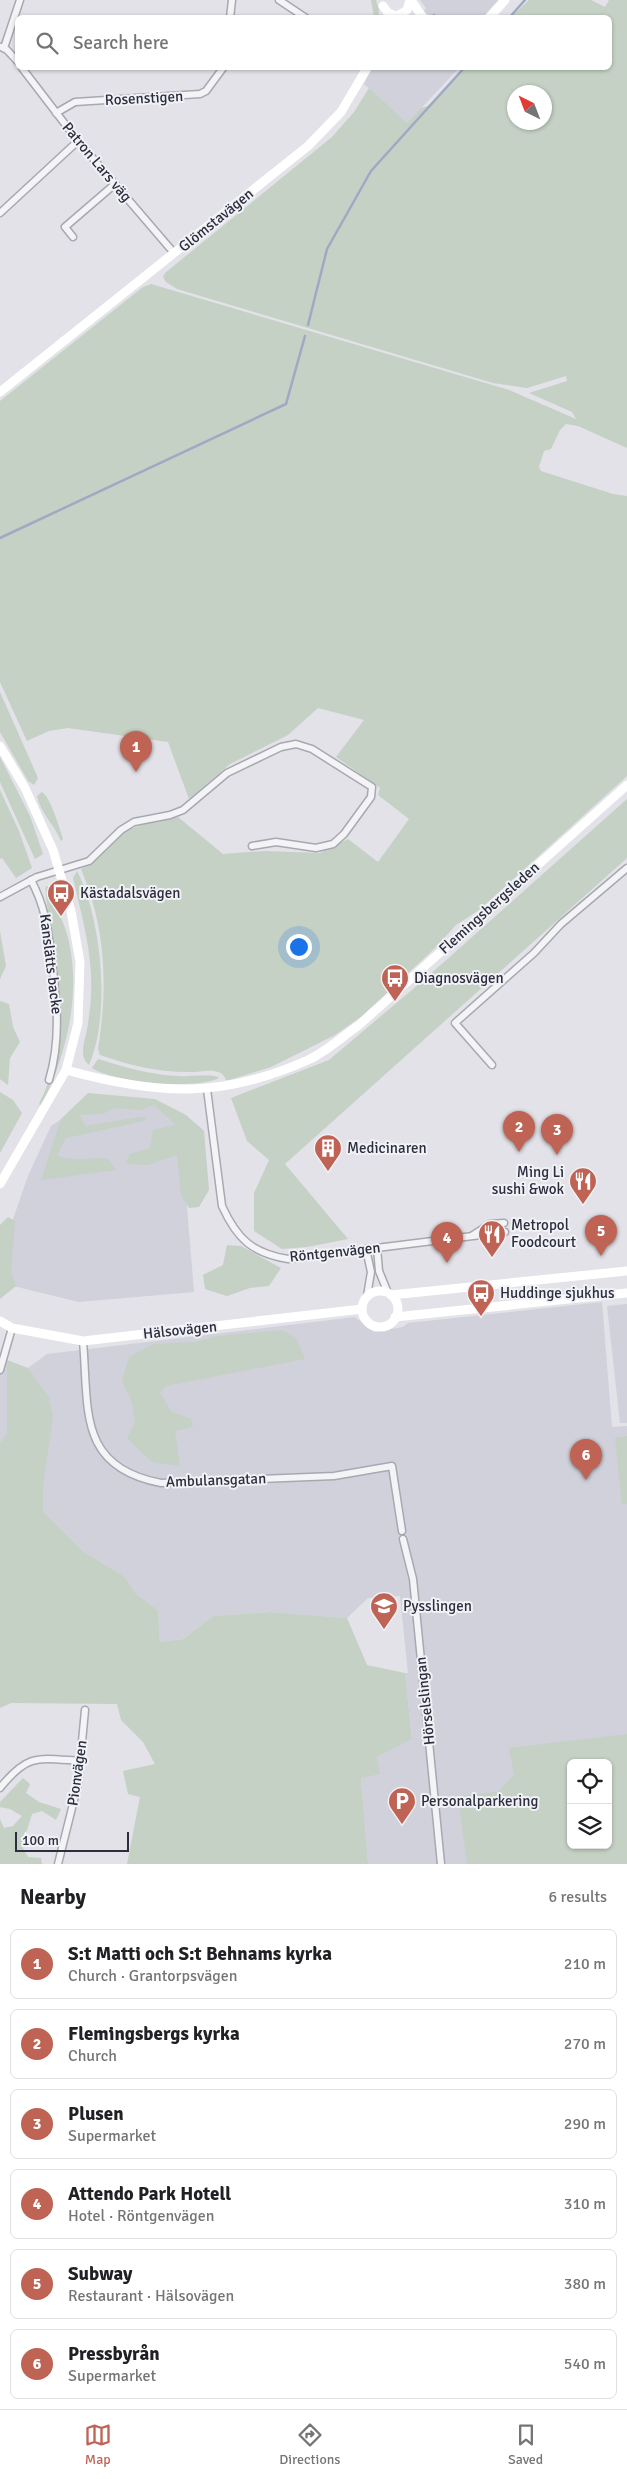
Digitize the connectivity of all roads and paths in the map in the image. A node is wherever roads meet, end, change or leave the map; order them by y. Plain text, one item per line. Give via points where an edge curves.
1 (20, 0) edge
2 (232, 0) edge
3 (279, 0) edge
4 (410, 0) edge
5 (505, 0) edge
6 (382, 2) edge
7 (230, 15) edge
8 (302, 15) edge
9 (382, 15) edge
10 (395, 15) edge
11 (399, 15) edge
12 (421, 15) edge
13 (491, 15) edge
14 (2, 48) edge
15 (15, 59) edge
16 (24, 70) edge
17 (221, 70) edge
18 (366, 70) edge
19 (56, 113) junction
20 (78, 141) junction
21 (115, 184) junction
22 (0, 213) edge
23 (73, 237) dead end
24 (174, 253) junction
25 (46, 355) junction
26 (0, 386) edge
27 (0, 392) edge
28 (0, 746) edge
29 (627, 785) edge
30 (252, 846) dead end
31 (627, 868) edge
32 (60, 870) junction
33 (31, 880) junction
34 (0, 897) edge
35 (492, 1065) dead end
36 (66, 1070) junction
37 (48, 1080) dead end
38 (207, 1089) junction
39 (0, 1184) edge
40 (504, 1223) dead end
41 (505, 1232) dead end
42 (470, 1236) junction
43 (377, 1248) junction
44 (366, 1249) junction
45 (627, 1271) edge
46 (627, 1293) edge
47 (390, 1294) junction
48 (367, 1296) junction
49 (362, 1309) junction
50 (395, 1317) junction
51 (0, 1321) edge
52 (12, 1328) junction
53 (83, 1341) junction
54 (0, 1370) edge
55 (402, 1531) dead end
56 (403, 1539) dead end
57 (85, 1710) dead end
58 (80, 1760) junction
59 (0, 1788) edge
60 (58, 1864) edge
61 (441, 1864) edge

1 - 14 street
2 - 7 street
3 - 8 street
4 - 11 street via 409,7
4 - 12 street
5 - 13 street
6 - 9 street
6 - 10 street via 388,13
14 - 15 street
16 - 19 street, Patron Lars väg
17 - 19 street, Rosenstigen via 206,91 200,94 74,102
18 - 24 street, Glömstavägen via 347,105 329,127
19 - 20 street, Patron Lars väg
20 - 21 street, Patron Lars väg
20 - 22 street
21 - 23 street via 65,228
21 - 24 street, Patron Lars väg
24 - 25 street, Glömstavägen
25 - 26 street, Glömstavägen
25 - 27 street, Glömstavägen
28 - 32 street via 25,788
29 - 38 street, Flemingsbergsleden via 359,1025 310,1059 248,1081
30 - 32 street via 276,842 316,848 336,843 371,797 371,786 312,749 296,744 281,746 228,774 190,806 177,813 127,826 93,858
31 - 35 street via 561,924 534,953 455,1023
32 - 33 street
32 - 36 street via 80,962 78,1023
33 - 34 street
33 - 37 street, Kanslätts backe via 45,909 57,991 57,1042
36 - 38 street, Flemingsbergsleden via 153,1089
36 - 39 street
38 - 44 street, Röntgenvägen via 222,1206 240,1238 270,1256 288,1259
40 - 42 street, Röntgenvägen via 490,1224
41 - 42 street, Röntgenvägen
42 - 43 street, Röntgenvägen
43 - 44 street, Röntgenvägen
43 - 47 street via 379,1271
44 - 48 street via 371,1272
45 - 47 street
46 - 50 street
47 - 48 street via 377,1291
47 - 50 street via 396,1303
48 - 49 street
49 - 50 street via 365,1319 378,1326 388,1324
49 - 53 street, Hälsovägen
51 - 52 street, Hälsovägen
52 - 53 street, Hälsovägen
52 - 54 street
53 - 55 street, Ambulansgatan via 91,1427 102,1452 122,1470 161,1483 334,1476 392,1466
56 - 61 street, Hörselslingan via 413,1579
57 - 58 street, Pionvägen
58 - 59 street via 30,1760
58 - 60 street, Pionvägen via 78,1784

